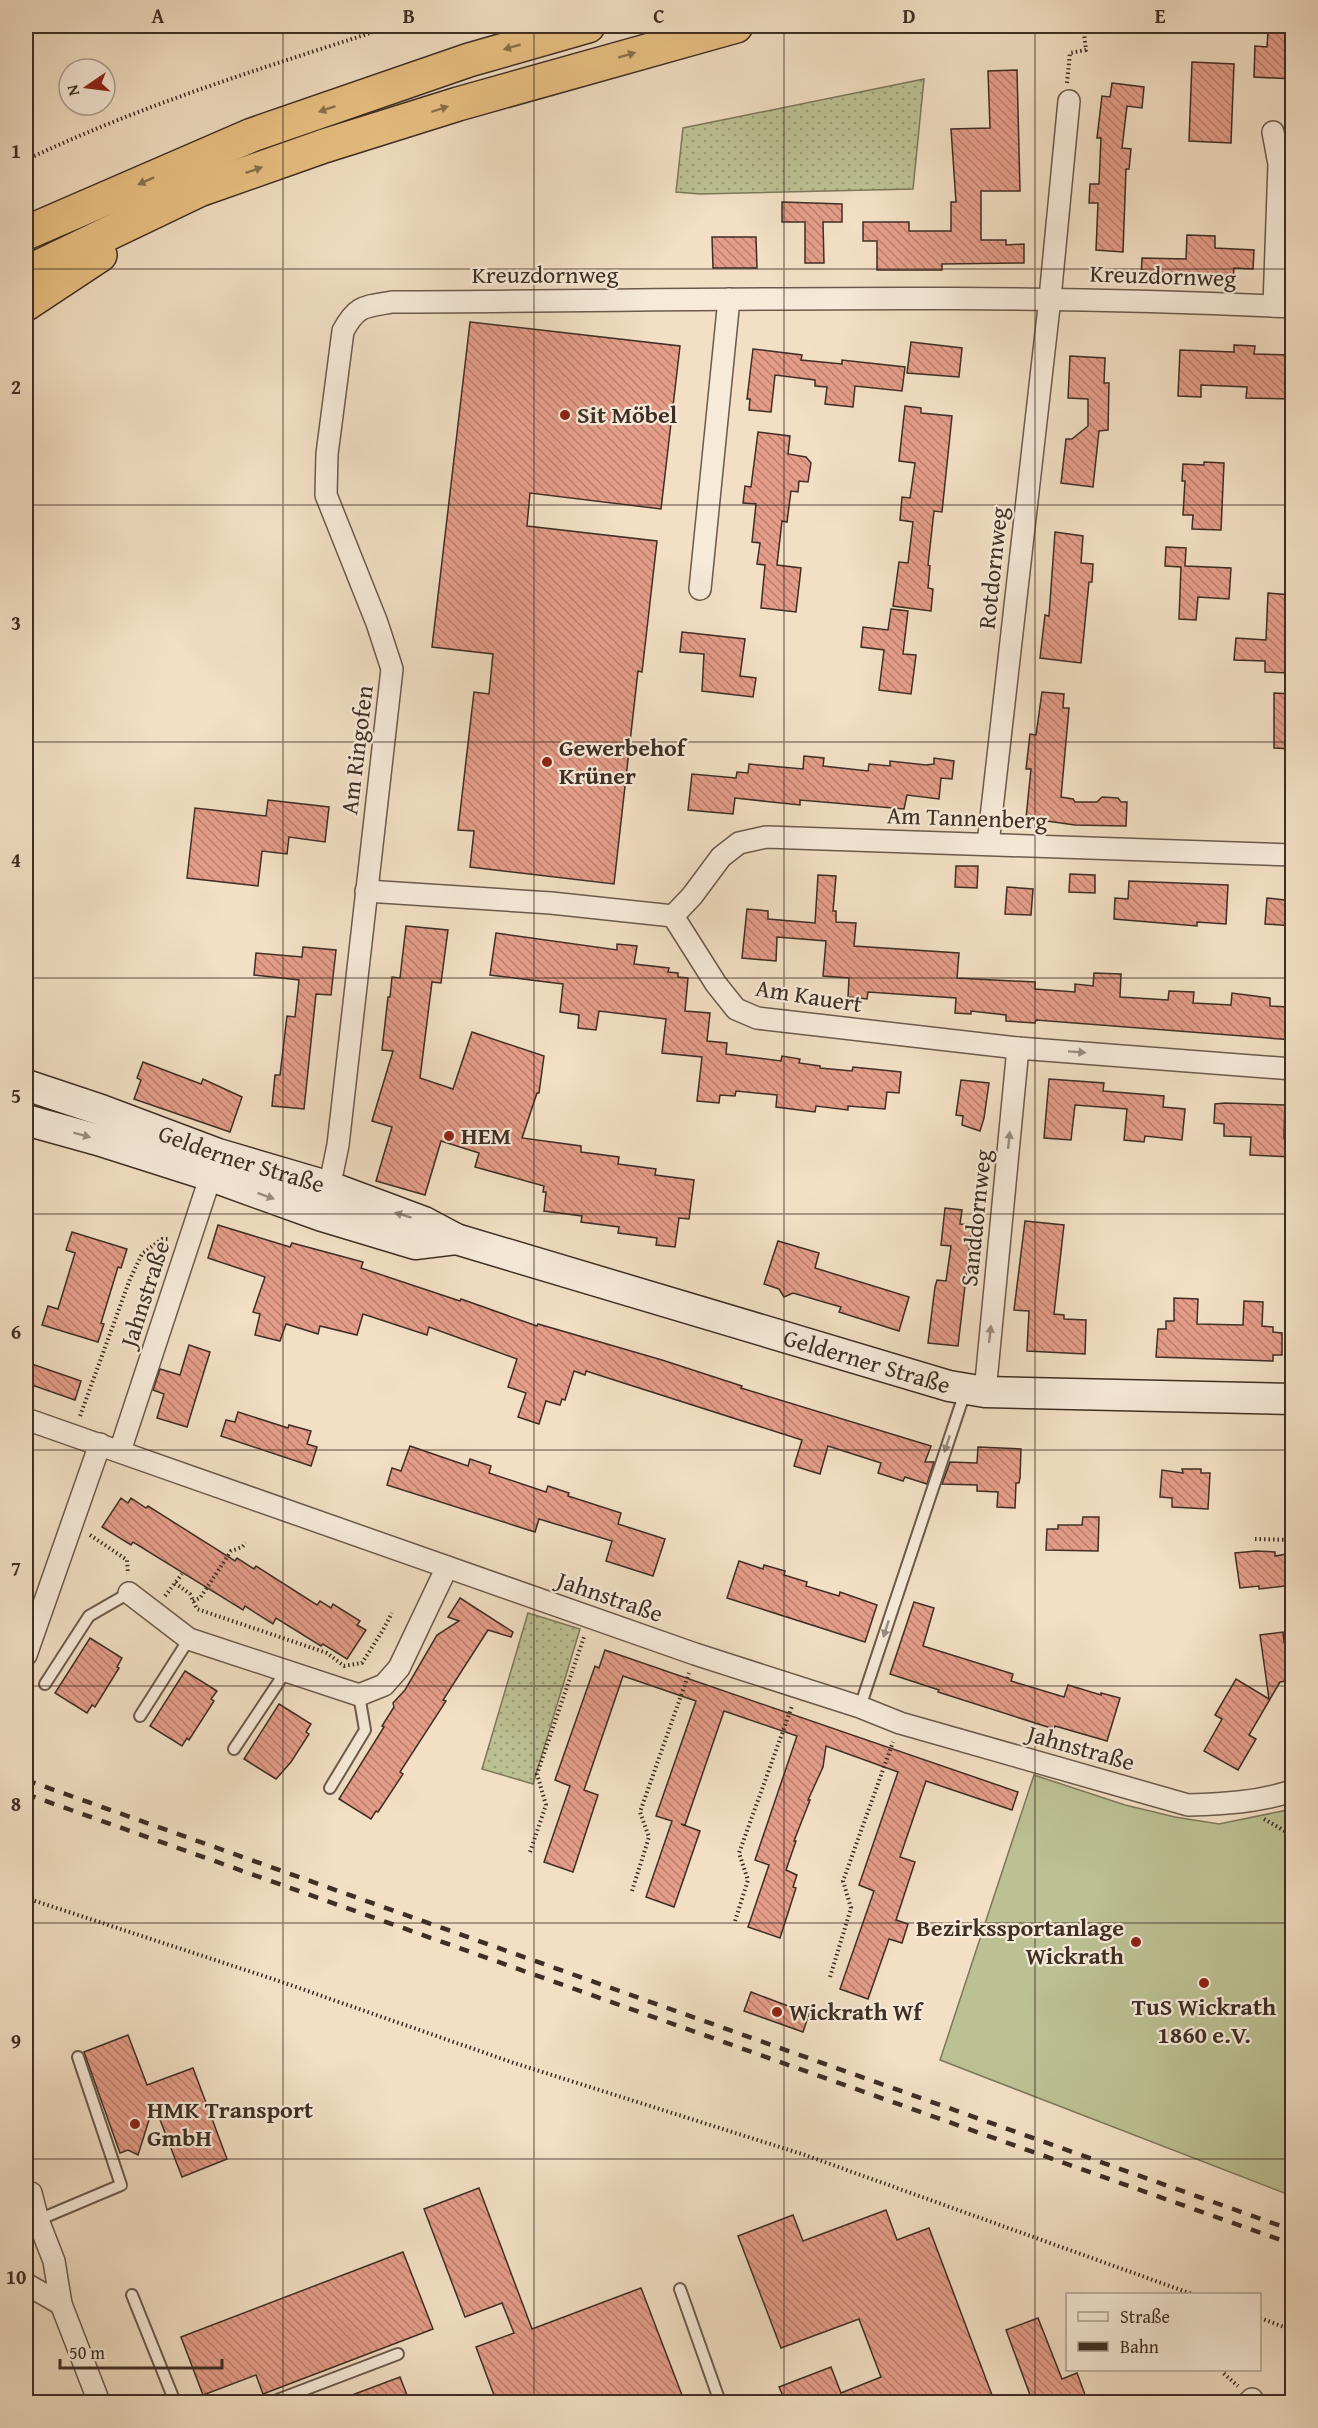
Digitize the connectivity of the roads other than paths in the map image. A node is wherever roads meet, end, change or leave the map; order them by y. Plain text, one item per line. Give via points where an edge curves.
1 (588, 26) edge
2 (736, 26) edge
3 (1069, 101) road end
4 (1273, 132) dead end
5 (199, 190) junction
6 (26, 233) edge
7 (26, 273) edge
8 (1050, 298) junction
9 (729, 299) junction
10 (26, 304) edge
11 (362, 307) joint
12 (1283, 307) edge
13 (700, 589) dead end
14 (988, 844) junction
15 (1293, 855) edge
16 (366, 891) junction
17 (673, 916) junction
18 (1018, 1048) junction
19 (1293, 1069) edge
20 (26, 1085) edge
21 (26, 1120) edge
22 (215, 1165) junction
23 (330, 1187) junction
24 (322, 1216) junction
25 (456, 1239) junction
26 (976, 1391) junction
27 (1293, 1399) edge
28 (26, 1419) edge
29 (110, 1447) junction
30 (447, 1567) junction
31 (129, 1593) joint
32 (189, 1639) junction
33 (26, 1655) edge
34 (286, 1671) junction
35 (45, 1684) dead end
36 (359, 1695) junction
37 (860, 1707) junction
38 (140, 1716) dead end
39 (234, 1749) dead end
40 (330, 1788) dead end
41 (1293, 1791) edge
42 (78, 2057) dead end
43 (26, 2195) edge
44 (38, 2220) junction
45 (26, 2284) edge
46 (680, 2289) dead end
47 (132, 2295) dead end
48 (62, 2304) junction
49 (398, 2354) dead end
50 (99, 2403) edge
51 (175, 2403) edge
52 (272, 2403) edge
53 (720, 2403) edge

1 -> 6 highway via 469,60 252,135
5 -> 2 highway via 458,104
3 - 8 street
4 - 12 street, Kreuzdornweg via 1279,164
5 - 7 highway
5 - 10 highway
8 - 9 street, Kreuzdornweg
8 - 12 street, Kreuzdornweg
8 - 14 street, Rotdornweg
9 - 11 street, Kreuzdornweg via 392,302
9 - 13 street
11 - 16 street, Am Ringofen via 343,331 327,454 326,495 392,669
14 - 15 street, Am Tannenberg
14 - 17 street, Am Tannenberg via 766,837 739,843 721,857
16 - 17 street via 551,903
16 - 23 street, Am Ringofen
17 - 18 street, Am Kauert via 736,1009 757,1018
18 -> 19 street, Am Kauert
26 -> 18 street, Sanddornweg
20 - 22 main road, Gelderner Straße via 101,1110
21 -> 22 main road, Gelderner Straße
22 - 23 main road, Gelderner Straße
22 -> 24 main road, Gelderner Straße
22 - 29 street, Jahnstraße via 191,1239
23 - 24 street, Am Ringofen
25 -> 23 main road, Gelderner Straße via 424,1222
24 - 25 main road, Gelderner Straße via 415,1244
25 - 26 main road, Gelderner Straße
26 - 27 main road, Gelderner Straße
26 -> 37 lane
28 - 29 street, Jahnstraße
29 - 30 street, Jahnstraße
29 - 33 street, Jahnstraße via 72,1523
30 - 36 street via 399,1668 384,1686
30 - 37 street, Jahnstraße
31 - 32 street
31 - 35 lane via 89,1616
32 - 34 street
32 - 38 lane
34 - 36 street
34 - 39 lane
36 - 40 lane via 365,1730
37 - 41 street, Jahnstraße via 900,1723 1188,1805 1237,1804
42 - 44 lane via 121,2185
43 - 44 street via 31,2193
44 - 48 street via 54,2261
45 - 48 street
46 - 53 lane
47 - 51 lane
48 - 50 street
49 - 52 lane

